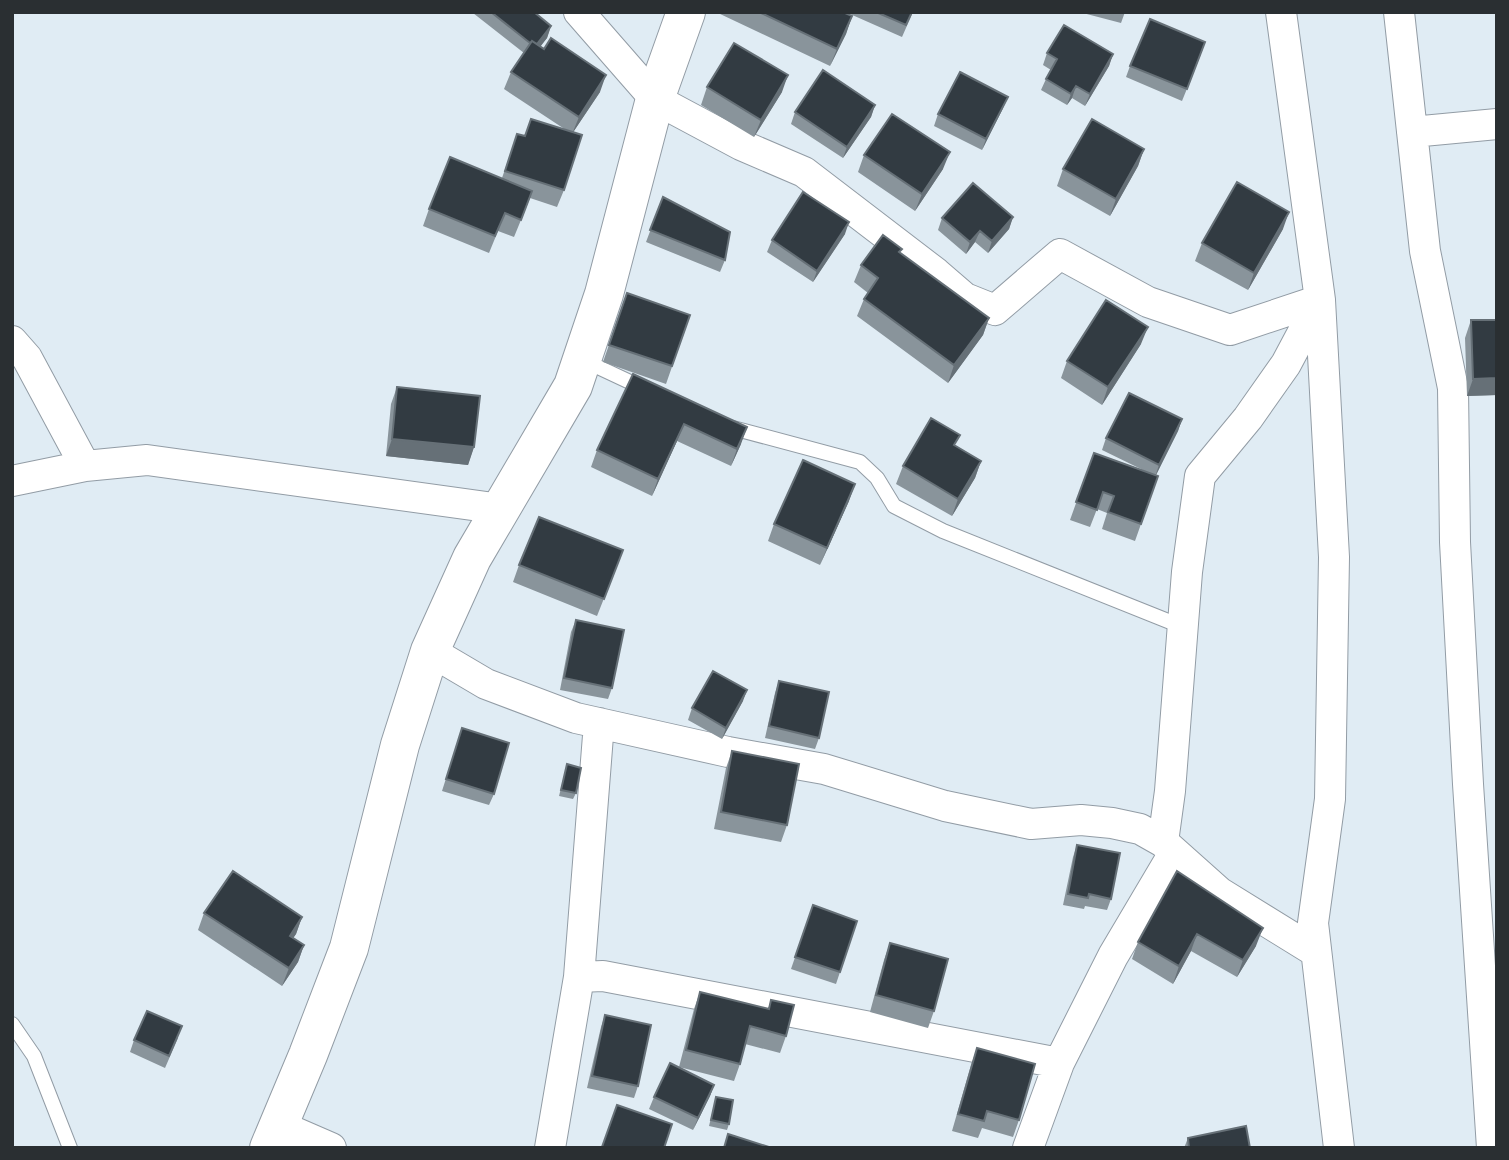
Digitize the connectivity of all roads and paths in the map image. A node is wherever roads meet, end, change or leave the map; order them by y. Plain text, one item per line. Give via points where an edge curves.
1 (579, 12) edge
2 (686, 12) edge
3 (1281, 12) edge
4 (1399, 12) edge
5 (655, 99) junction
6 (1497, 124) edge
7 (1412, 132) junction
8 (1320, 300) junction
9 (12, 341) edge
10 (581, 360) junction
11 (663, 398) edge
12 (710, 419) edge
13 (85, 466) junction
14 (12, 481) edge
15 (500, 509) junction
16 (1183, 627) junction
17 (430, 651) junction
18 (599, 723) junction
19 (1168, 848) junction
20 (1316, 952) junction
21 (579, 977) junction
22 (12, 1024) edge
23 (1059, 1063) junction
24 (274, 1137) edge
25 (70, 1148) edge
26 (331, 1148) edge
27 (550, 1148) edge
28 (1028, 1148) edge
29 (1339, 1148) edge
30 (1492, 1148) edge

1 - 5 street
2 - 5 street
3 - 8 street
4 - 7 street
5 - 8 street via 804,172 965,298 995,310 1060,254 1148,302 1230,330
5 - 10 street via 604,294
6 - 7 street
7 - 30 street via 1425,251 1453,387 1455,541
8 - 16 street via 1286,364 1200,476
8 - 20 street via 1334,557 1330,799 1313,923
9 - 13 street via 27,358
10 - 11 lane
10 - 15 street via 572,386
12 - 16 lane via 860,462 877,478 894,506 943,531
13 - 14 street
13 - 15 street via 147,460
15 - 17 street via 471,558
16 - 19 street
17 - 18 street via 486,684
17 - 24 street via 400,745 349,948
18 - 19 street via 824,769 957,809 1031,824 1081,820 1140,829
18 - 21 street
19 - 20 street via 1219,892
19 - 23 street
20 - 29 street
21 - 23 street via 603,976
21 - 27 street
22 - 25 lane via 34,1056
23 - 28 street
24 - 26 street

